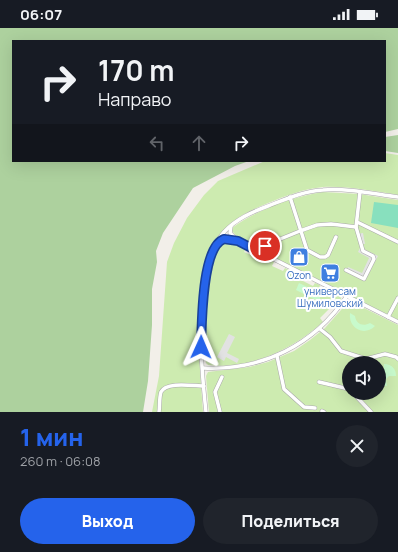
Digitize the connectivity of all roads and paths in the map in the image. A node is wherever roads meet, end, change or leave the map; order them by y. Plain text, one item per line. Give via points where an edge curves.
1 (360, 192) junction
2 (290, 197) junction
3 (398, 197) edge
4 (357, 222) junction
5 (231, 226) junction
6 (356, 227) junction
7 (300, 231) junction
8 (224, 233) junction
9 (231, 234) junction
10 (336, 237) dead end
11 (228, 239) junction
12 (238, 241) junction
13 (398, 242) edge
14 (216, 244) junction
15 (261, 253) junction
16 (346, 270) dead end
17 (348, 296) junction
18 (398, 298) edge
19 (388, 317) junction
20 (398, 322) edge
21 (320, 329) junction
22 (277, 356) junction
23 (398, 359) edge
24 (203, 368) junction
25 (222, 377) dead end
26 (319, 382) dead end
27 (204, 386) junction
28 (342, 387) edge
29 (360, 400) edge
30 (315, 408) dead end
31 (159, 412) edge
32 (206, 412) edge
33 (220, 412) edge
34 (371, 412) edge

1 - 2 street via 323,190
1 - 3 street
1 - 4 street
2 - 5 street via 258,210
2 - 7 street
4 - 6 street
4 - 13 street
5 - 8 street
5 - 9 street
6 - 7 street via 324,224
6 - 16 street via 363,251 373,256 373,260 364,279
7 - 10 street via 307,250 323,258 328,255
7 - 15 street via 268,244
8 - 9 street
8 - 11 street
8 - 14 street
9 - 12 street
11 - 12 street
11 - 14 street via 222,239
12 - 15 street
14 - 24 street via 210,257 204,293 201,347
15 - 17 street
17 - 19 street
17 - 21 street
18 - 19 street
19 - 20 street
21 - 22 street
21 - 23 street via 342,351 366,359 384,354
22 - 24 street via 240,366
22 - 30 street via 284,389 304,407
24 - 27 street
25 - 33 street via 216,392
26 - 28 street
27 - 31 street via 167,386 161,392
27 - 32 street
29 - 34 street

